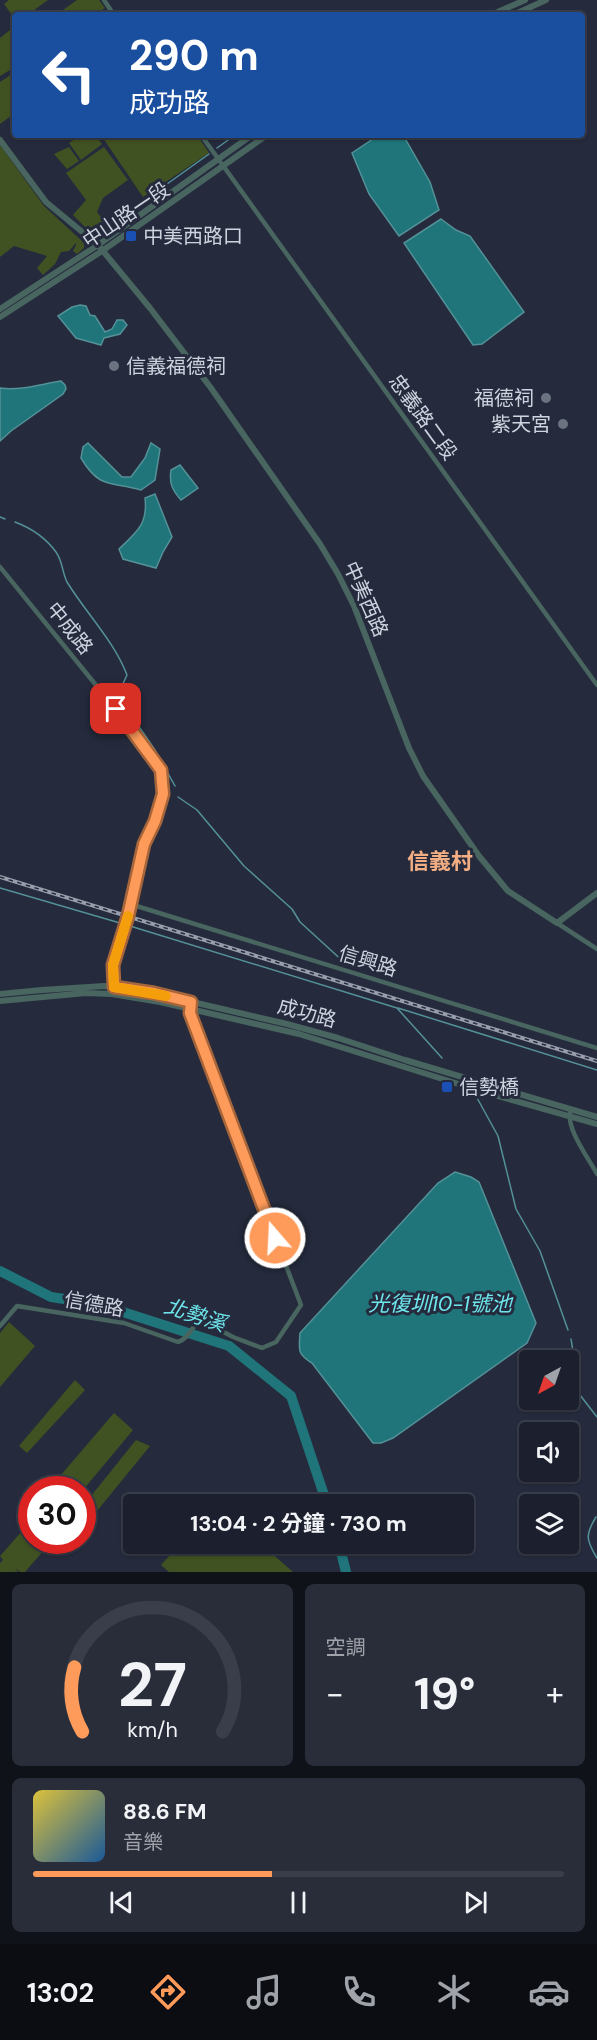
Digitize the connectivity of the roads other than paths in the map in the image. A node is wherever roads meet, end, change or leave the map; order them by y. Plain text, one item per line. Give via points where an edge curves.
1 (525, 0) edge
2 (546, 0) edge
3 (498, 12) edge
4 (520, 12) edge
5 (203, 138) edge
6 (248, 138) edge
7 (263, 138) edge
8 (0, 140) edge
9 (219, 159) junction
10 (224, 167) junction
11 (98, 245) junction
12 (102, 251) junction
13 (23, 299) junction
14 (0, 309) edge
15 (0, 317) edge
16 (0, 567) edge
17 (597, 685) edge
18 (597, 893) edge
19 (130, 904) junction
20 (557, 923) junction
21 (597, 949) edge
22 (113, 991) junction
23 (0, 994) edge
24 (0, 1001) edge
25 (190, 1006) junction
26 (597, 1048) edge
27 (570, 1113) junction
28 (597, 1118) edge
29 (597, 1124) edge
30 (597, 1174) edge
31 (0, 1326) edge

1 - 3 street
2 - 4 street
5 - 9 street, 忠義路二段
6 - 9 street, 中山路一段
7 - 10 street, 中山路一段
8 - 11 street, 中美西路 via 46,202
9 - 10 street, 忠義路二段
9 - 11 street, 中山路一段
10 - 12 street, 中山路一段
10 - 17 street, 忠義路二段
11 - 12 street, 中美西路
11 - 13 street, 中山路一段
12 - 13 street, 中山路一段
12 - 20 street, 中美西路 via 212,388 320,544 354,606 416,763 449,815 508,891
13 - 14 street, 中山路一段
13 - 15 street, 中山路一段
16 - 19 street, 中成路 via 161,770 163,794 144,844
18 - 20 street
19 - 22 street, 中成路 via 113,965
19 - 26 street, 信興路
20 - 21 street, 中美西路
22 - 23 street, 成功路
22 - 24 street, 成功路
22 - 25 street, 成功路
25 - 27 street, 成功路 via 299,1034 484,1092
25 - 31 street, 信德路 via 301,1305 276,1342 262,1348 201,1320 189,1336 178,1342 124,1323 17,1306
27 - 28 street, 成功路
27 - 29 street, 成功路
27 - 30 street via 572,1130

